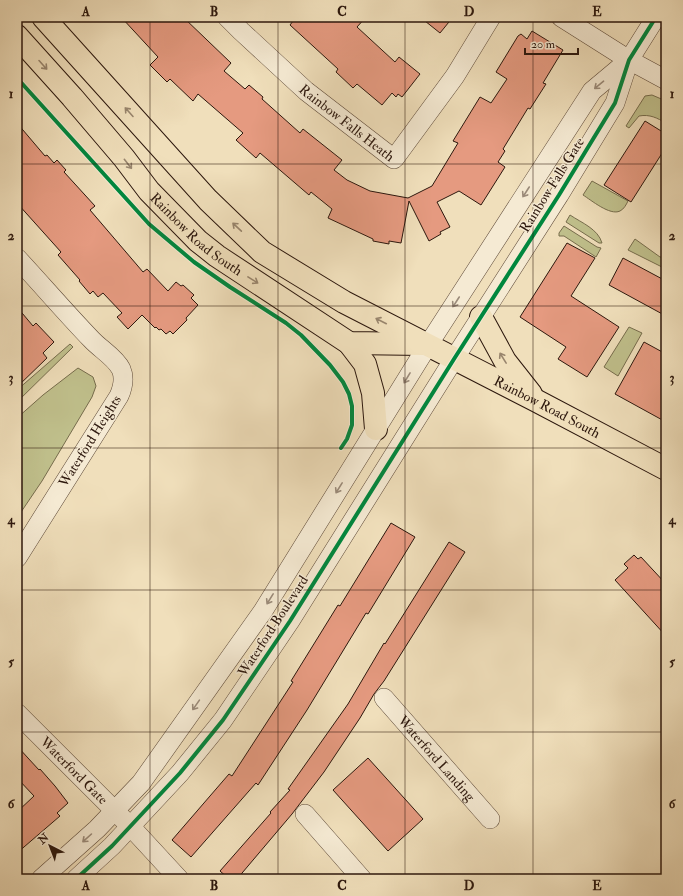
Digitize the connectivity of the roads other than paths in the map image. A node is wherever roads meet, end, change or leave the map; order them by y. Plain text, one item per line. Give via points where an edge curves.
1 (43, 17) edge
2 (227, 17) edge
3 (491, 17) edge
4 (561, 17) edge
5 (656, 17) edge
6 (17, 36) edge
7 (629, 60) junction
8 (666, 80) edge
9 (17, 258) edge
10 (481, 317) junction
11 (348, 343) junction
12 (428, 345) junction
13 (454, 359) junction
14 (535, 400) junction
15 (376, 429) junction
16 (666, 469) edge
17 (17, 558) edge
18 (384, 698) dead end
19 (17, 713) edge
20 (115, 811) junction
21 (305, 814) dead end
22 (490, 819) dead end
23 (131, 827) junction
24 (41, 879) edge
25 (76, 879) edge
26 (179, 879) edge
27 (362, 879) edge

12 -> 1 main road, Rainbow Road South via 344,302 262,252 208,200
2 - 3 street, Rainbow Falls Heath via 306,91 394,159 455,76
4 - 7 street
5 - 7 street, Rainbow Falls Gate
6 -> 11 main road, Rainbow Road South via 124,158 149,191 198,241
7 - 8 street
7 - 10 street, Rainbow Falls Gate via 615,103
7 -> 12 street, Rainbow Falls Gate via 592,91
9 - 17 street, Waterford Heights via 83,331 118,364 123,378 119,396
10 - 13 street, Rainbow Falls Gate
14 -> 10 main road via 504,361
11 - 12 main road, Rainbow Road South
11 - 15 main road via 365,364 373,393
12 - 13 main road, Rainbow Road South
12 -> 15 street, Waterford Boulevard
13 - 14 main road, Rainbow Road South
13 - 23 street, Waterford Boulevard via 290,621 223,720
14 - 16 main road, Rainbow Road South
15 -> 20 street, Waterford Boulevard via 263,611 141,783
18 - 22 street, Waterford Landing
19 - 20 street, Waterford Gate
20 - 23 street, Waterford Gate
20 -> 24 street, Waterford Boulevard
21 - 27 street
23 - 25 street, Waterford Boulevard
23 - 26 street, Waterford Gate

